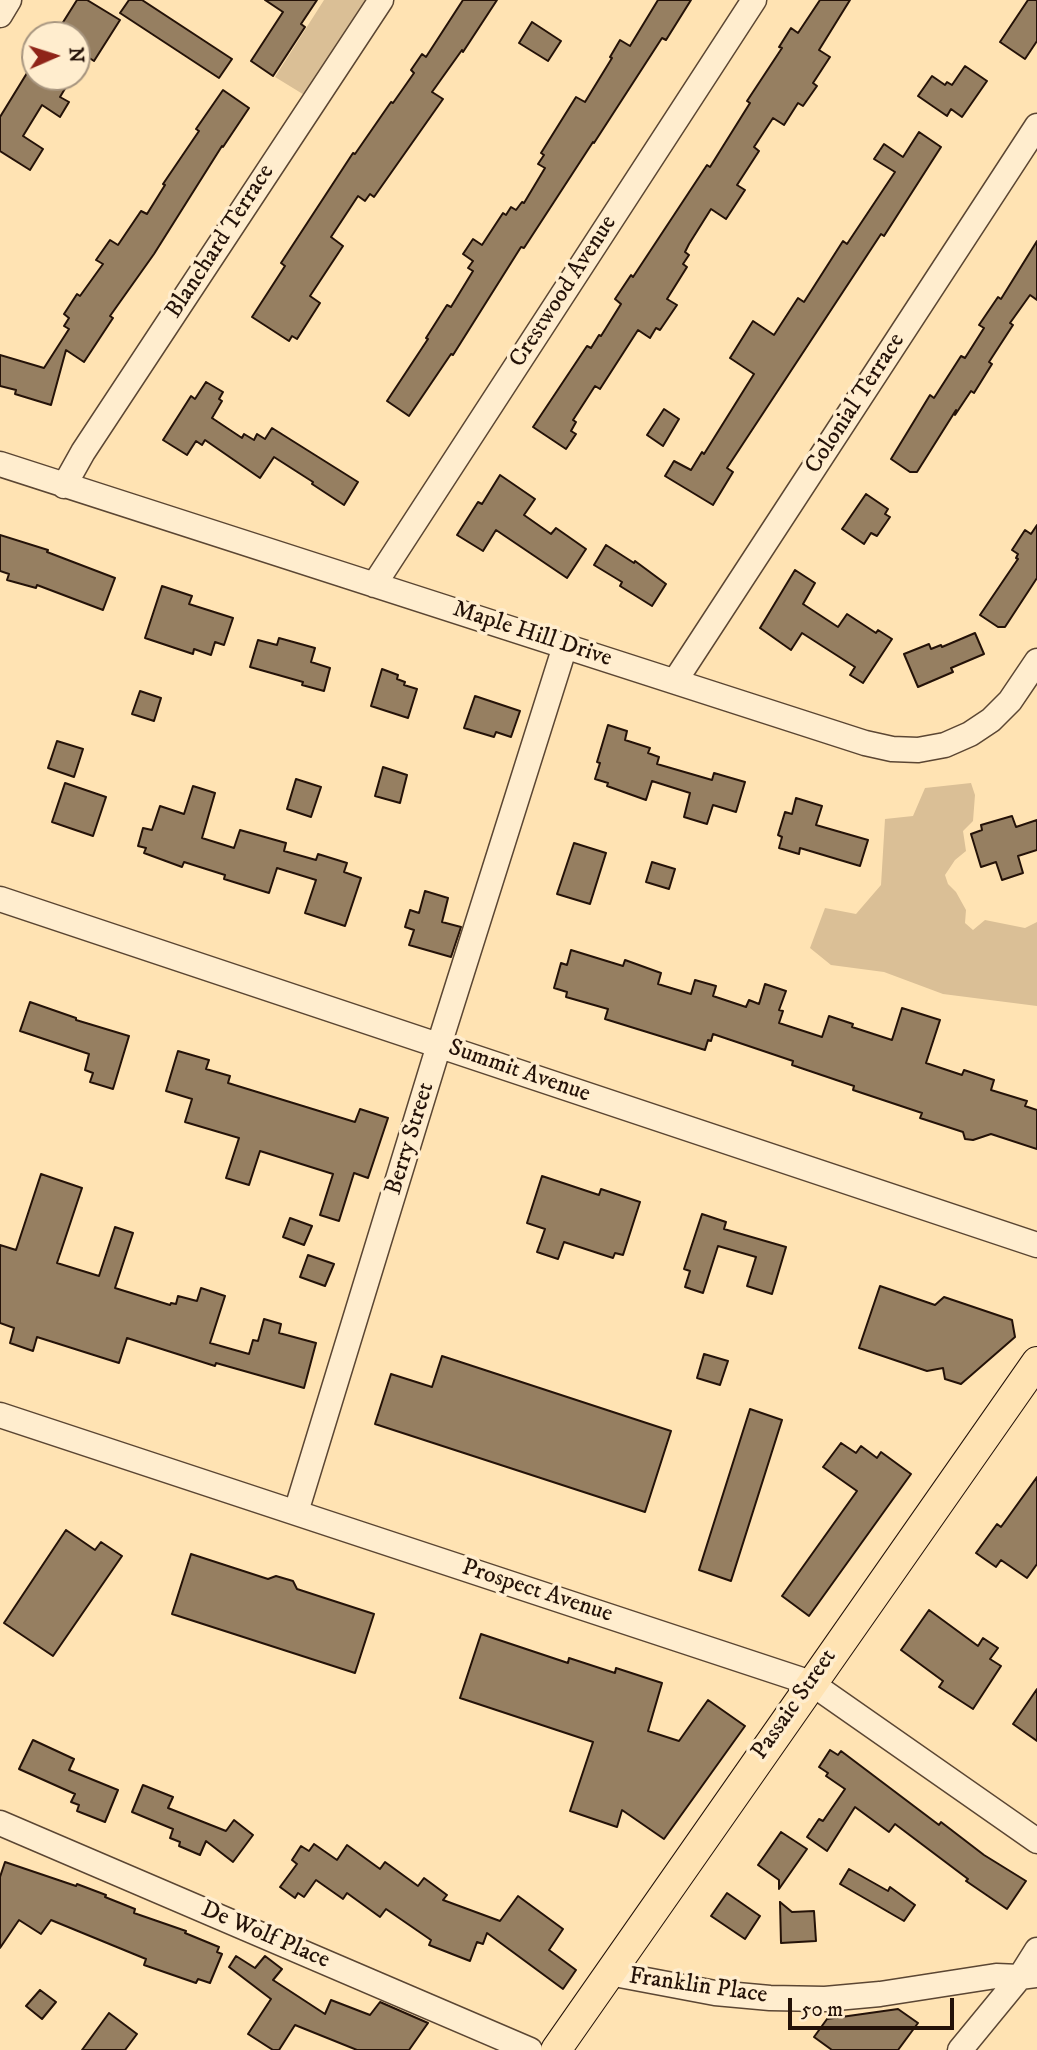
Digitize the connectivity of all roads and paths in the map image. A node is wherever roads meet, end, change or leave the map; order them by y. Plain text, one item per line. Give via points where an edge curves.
1 (9, 0) edge
2 (382, 0) edge
3 (754, 0) edge
4 (0, 15) edge
5 (1037, 126) edge
6 (0, 464) edge
7 (64, 486) junction
8 (374, 585) junction
9 (565, 646) junction
10 (1037, 660) edge
11 (675, 681) junction
12 (0, 900) edge
13 (439, 1045) junction
14 (1037, 1245) edge
15 (1037, 1362) edge
16 (0, 1415) edge
17 (296, 1512) junction
18 (811, 1682) junction
19 (0, 1822) edge
20 (1037, 1841) edge
21 (1037, 1950) edge
22 (609, 1973) junction
23 (1028, 1976) edge
24 (530, 2050) edge
25 (556, 2050) edge
26 (960, 2050) edge

1 - 4 street
2 - 7 street, Blanchard Terrace
3 - 8 street, Crestwood Avenue
5 - 11 street, Colonial Terrace
6 - 7 street, Maple Hill Drive
7 - 8 street, Maple Hill Drive
8 - 9 street, Maple Hill Drive
9 - 11 street, Maple Hill Drive
9 - 13 street, Berry Street
10 - 11 street, Maple Hill Drive via 1010,701 991,720 945,745 918,750 865,743
12 - 13 street, Summit Avenue
13 - 14 street, Summit Avenue
13 - 17 street, Berry Street
15 - 18 main road, Passaic Street
16 - 17 street, Prospect Avenue
17 - 18 street, Prospect Avenue
18 - 20 street, Prospect Avenue
18 - 22 main road, Passaic Street
19 - 24 street, De Wolf Place
21 - 23 street
22 - 23 street, Franklin Place via 715,1993 811,1999
22 - 25 main road, Passaic Street
23 - 26 street

